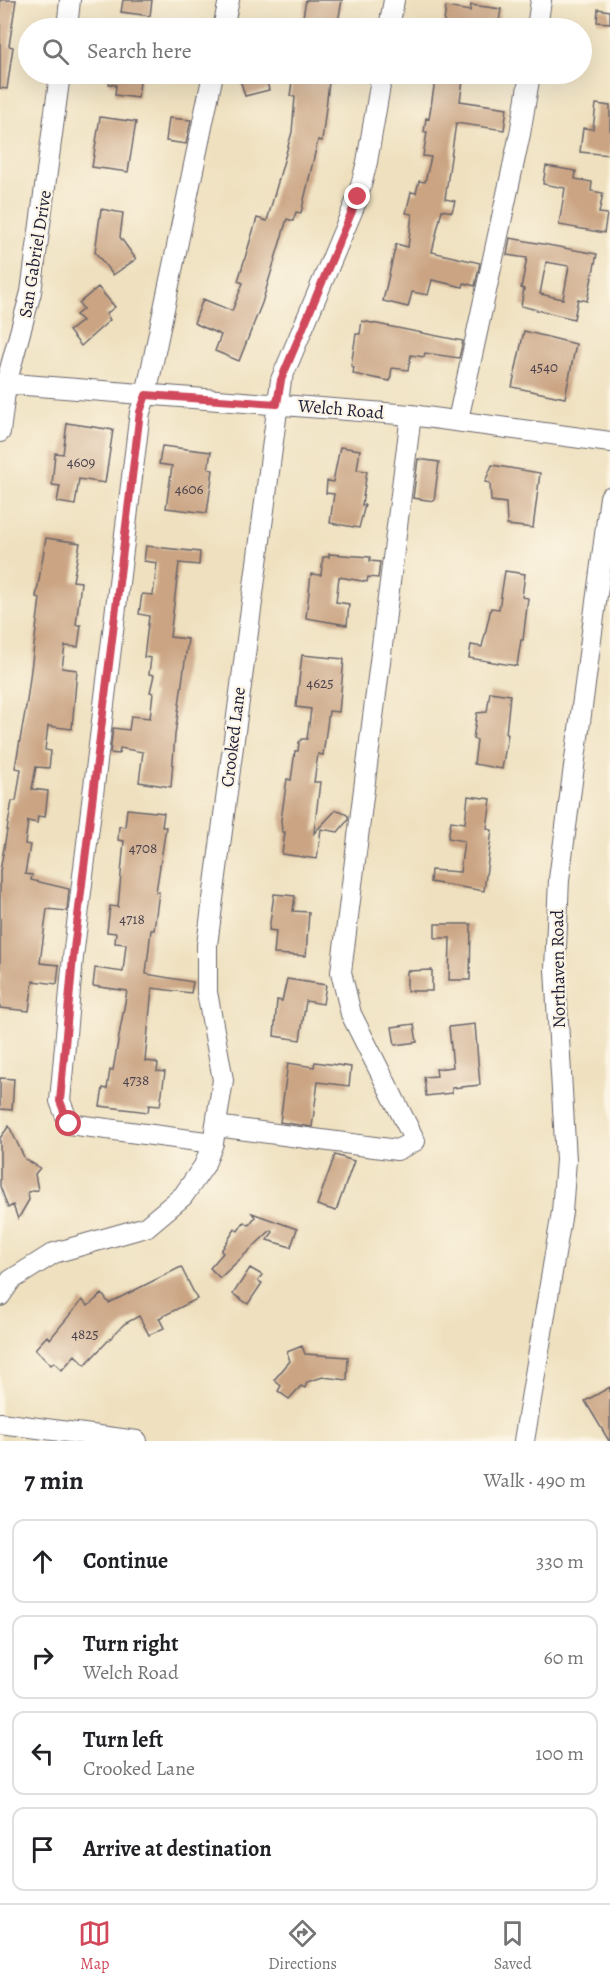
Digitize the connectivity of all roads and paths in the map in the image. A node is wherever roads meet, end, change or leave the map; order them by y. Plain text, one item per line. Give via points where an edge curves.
1 (70, 0) edge
2 (229, 0) edge
3 (394, 0) edge
4 (542, 0) edge
5 (68, 18) edge
6 (225, 18) edge
7 (391, 18) edge
8 (539, 18) edge
9 (59, 84) edge
10 (211, 84) edge
11 (380, 84) edge
12 (528, 84) edge
13 (3, 384) edge
14 (146, 395) junction
15 (277, 404) junction
16 (411, 415) junction
17 (458, 420) junction
18 (0, 432) edge
19 (610, 442) edge
20 (610, 497) edge
21 (214, 1135) junction
22 (4, 1285) edge
23 (0, 1423) edge
24 (137, 1441) edge
25 (524, 1441) edge

1 - 5 street
2 - 6 street
3 - 7 street
4 - 8 street
9 - 13 street, San Gabriel Drive via 31,292
10 - 14 street
11 - 15 street, Crooked Lane via 358,197 281,380
12 - 17 street
13 - 14 street, Welch Road
13 - 18 street, San Gabriel Drive
14 - 15 street, Welch Road
14 - 21 street via 135,448 60,1101 69,1124
15 - 16 street, Welch Road
15 - 21 street, Crooked Lane via 207,945 207,992 223,1080
16 - 17 street, Welch Road
16 - 21 street via 341,972 351,1014 416,1141 397,1150
17 - 19 street, Welch Road
20 - 25 street, Northaven Road via 559,879 555,969 566,1160 562,1212
21 - 22 street, Crooked Lane via 204,1166 183,1196 146,1227 54,1253
23 - 24 street

